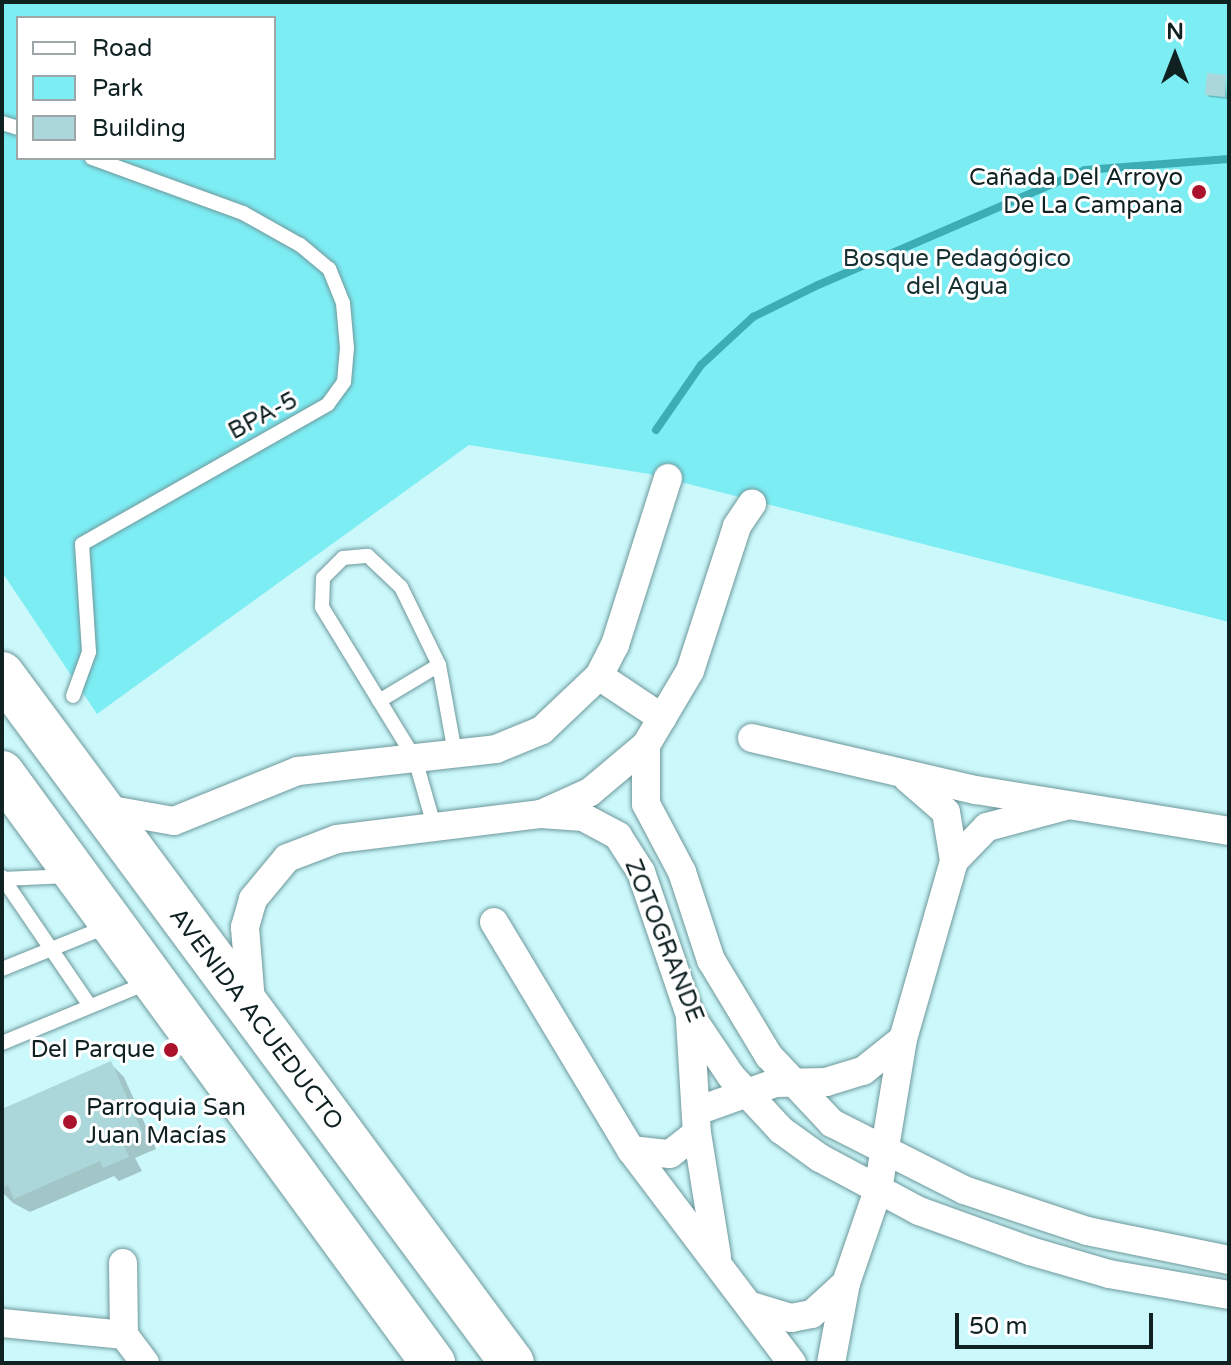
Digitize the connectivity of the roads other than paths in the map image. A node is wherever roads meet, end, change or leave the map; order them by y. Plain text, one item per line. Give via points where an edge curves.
1 (97, 160) edge
2 (668, 478) dead end
3 (752, 504) dead end
4 (439, 665) junction
5 (2, 674) edge
6 (599, 676) junction
7 (73, 696) dead end
8 (379, 701) junction
9 (662, 718) junction
10 (752, 738) dead end
11 (646, 745) junction
12 (455, 753) junction
13 (415, 759) junction
14 (893, 770) junction
15 (2, 773) edge
16 (1066, 806) junction
17 (99, 808) junction
18 (541, 814) junction
19 (435, 830) junction
20 (1229, 831) edge
21 (666, 844) junction
22 (954, 861) junction
23 (636, 863) junction
24 (74, 876) junction
25 (2, 878) edge
26 (494, 922) dead end
27 (110, 925) junction
28 (53, 950) junction
29 (2, 969) edge
30 (152, 980) junction
31 (90, 1006) junction
32 (253, 1015) junction
33 (690, 1015) junction
34 (903, 1039) junction
35 (2, 1043) edge
36 (794, 1082) junction
37 (746, 1093) junction
38 (697, 1122) junction
39 (631, 1150) junction
40 (885, 1152) junction
41 (878, 1190) junction
42 (1229, 1260) edge
43 (718, 1261) junction
44 (123, 1263) dead end
45 (846, 1283) junction
46 (1229, 1295) edge
47 (751, 1306) junction
48 (2, 1323) edge
49 (125, 1323) junction
50 (145, 1363) edge
51 (433, 1363) edge
52 (512, 1363) edge
53 (792, 1363) edge
54 (831, 1363) edge

1 - 7 lane, BPA-5 via 243,213 300,245 329,269 343,303 347,348 344,382 328,404 82,544 89,652
2 - 6 street
3 - 9 street via 737,526 690,671
4 - 8 lane
4 - 8 lane via 401,587 368,556 343,558 323,578 322,607
4 - 12 lane
5 - 17 main road, AVENIDA ACUEDUCTO
6 - 9 street
6 - 12 street via 542,730 496,749
8 - 13 lane
9 - 11 street
10 - 14 street
11 - 18 street via 590,792
11 - 21 street, ZOTOGRANDE via 646,804
12 - 13 street
13 - 17 street via 298,771 174,821
13 - 19 lane
14 - 16 street
14 - 22 street via 946,812
15 - 24 main road
16 - 20 street
16 - 22 street via 987,827
17 - 32 main road, AVENIDA ACUEDUCTO
18 - 19 street
18 - 23 street, ZOTOGRANDE via 599,823
19 - 32 street via 337,839 287,858 253,899 245,927
21 - 23 street
21 - 36 street, ZOTOGRANDE via 711,960 769,1056
22 - 34 street
23 - 33 street, ZOTOGRANDE
24 - 25 lane
24 - 27 main road
25 - 28 lane
26 - 39 street
27 - 28 lane
27 - 30 main road
28 - 29 lane
28 - 31 lane
30 - 31 lane
30 - 51 main road
31 - 35 lane
32 - 52 main road, AVENIDA ACUEDUCTO
33 - 37 street, ZOTOGRANDE
33 - 38 street
34 - 36 street via 863,1071
34 - 40 street
36 - 37 street
36 - 40 street, ZOTOGRANDE via 832,1123
37 - 38 street
37 - 41 street, ZOTOGRANDE via 781,1130
38 - 39 street via 670,1154
38 - 43 street
39 - 43 street
40 - 41 street
40 - 42 street, ZOTOGRANDE via 964,1190 1087,1231
41 - 45 street
41 - 46 street, ZOTOGRANDE via 1069,1263
43 - 47 street
44 - 49 street
45 - 47 street via 812,1314 791,1318
45 - 54 street
47 - 53 street
48 - 49 street
49 - 50 street

